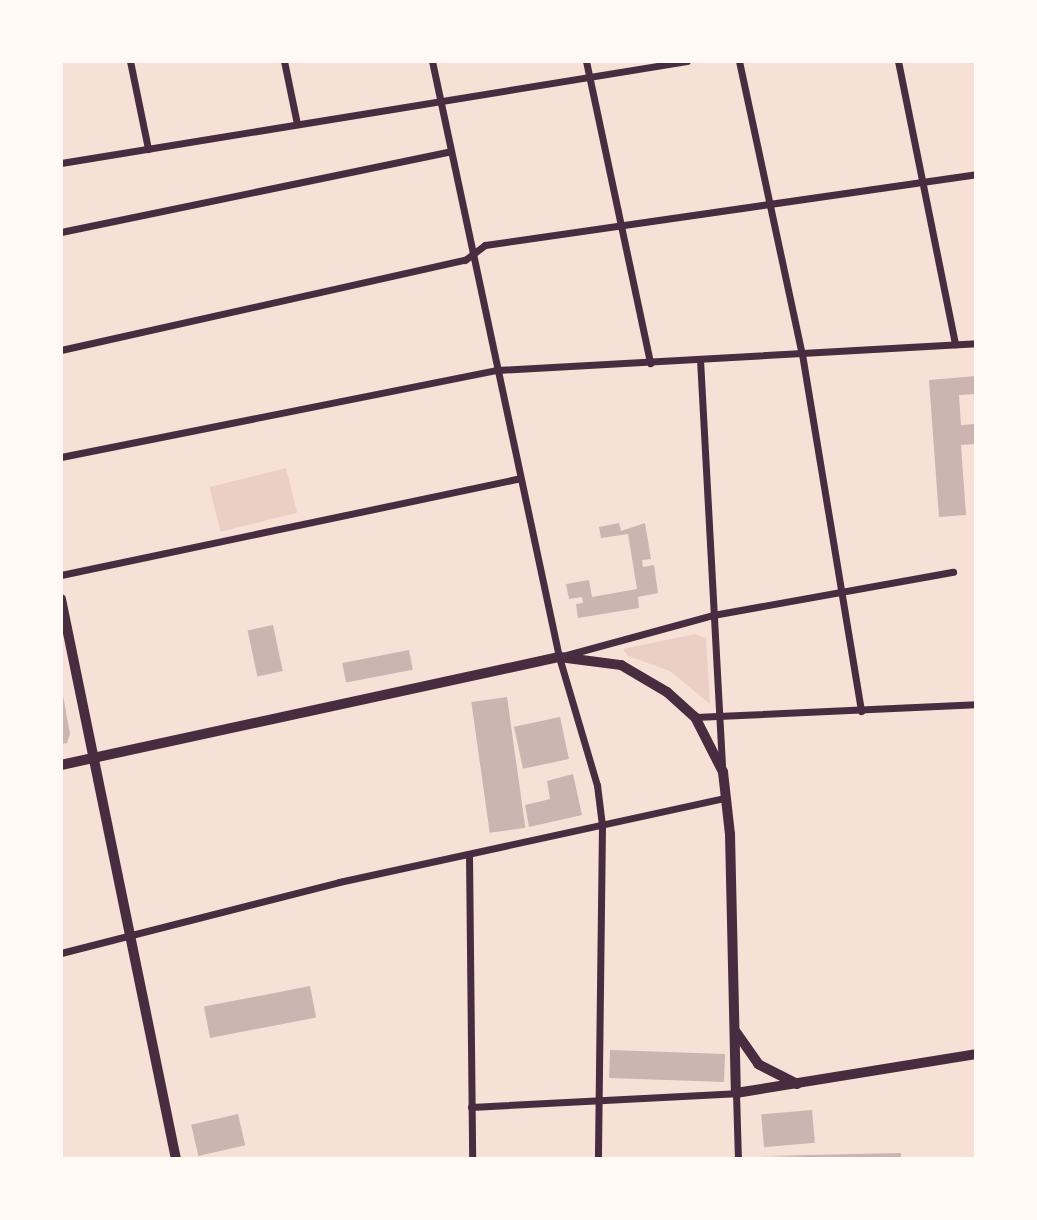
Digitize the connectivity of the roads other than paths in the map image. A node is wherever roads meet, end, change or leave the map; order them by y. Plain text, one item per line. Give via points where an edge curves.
1 (130, 61) edge
2 (284, 61) edge
3 (432, 61) edge
4 (586, 61) edge
5 (687, 61) edge
6 (739, 61) edge
7 (898, 61) edge
8 (590, 77) junction
9 (440, 101) junction
10 (297, 124) junction
11 (148, 149) junction
12 (451, 151) junction
13 (61, 163) edge
14 (976, 174) edge
15 (921, 181) junction
16 (772, 203) junction
17 (622, 225) junction
18 (61, 232) edge
19 (472, 251) junction
20 (976, 343) edge
21 (955, 344) junction
22 (61, 349) edge
23 (802, 354) junction
24 (700, 359) junction
25 (650, 363) junction
26 (498, 370) junction
27 (61, 457) edge
28 (520, 478) junction
29 (953, 572) dead end
30 (61, 575) edge
31 (844, 590) junction
32 (62, 604) edge
33 (713, 615) junction
34 (559, 657) junction
35 (976, 704) edge
36 (861, 711) junction
37 (695, 717) junction
38 (719, 718) junction
39 (94, 758) junction
40 (61, 765) edge
41 (723, 772) junction
42 (725, 798) junction
43 (602, 825) junction
44 (469, 854) junction
45 (131, 935) junction
46 (61, 953) edge
47 (735, 1031) junction
48 (976, 1054) edge
49 (758, 1063) junction
50 (769, 1070) junction
51 (737, 1072) junction
52 (798, 1084) junction
53 (768, 1089) junction
54 (736, 1093) junction
55 (599, 1101) junction
56 (471, 1107) junction
57 (176, 1159) edge
58 (472, 1159) edge
59 (598, 1159) edge
60 (738, 1159) edge

1 - 11 street
2 - 10 street
3 - 9 street
4 - 8 street
5 - 8 street
6 - 16 street
7 - 15 street
8 - 9 street
8 - 17 street
9 - 10 street
9 - 12 street
10 - 11 street
11 - 13 street
12 - 18 street
12 - 19 street
14 - 15 street
15 - 16 street
15 - 21 street
16 - 17 street
16 - 23 street
17 - 19 street via 485,245
17 - 25 street
19 - 22 street via 465,260
19 - 26 street
20 - 21 street
21 - 23 street
23 - 24 street
23 - 31 street
24 - 25 street
24 - 33 street
25 - 26 street
26 - 27 street
26 - 28 street
28 - 30 street
28 - 34 street
29 - 31 street
31 - 33 street
31 - 36 street
32 - 39 main road
33 - 34 street
33 - 38 street
34 - 37 main road via 601,660 628,668 667,692
34 - 39 main road
34 - 43 street via 597,785
35 - 36 street
36 - 38 street
37 - 38 street
37 - 41 main road
38 - 41 street
39 - 40 main road
39 - 45 main road
41 - 42 main road
42 - 43 street
42 - 47 main road
43 - 44 street
43 - 55 street
44 - 45 street
44 - 56 street
45 - 46 street
45 - 57 main road
47 - 49 main road
47 - 51 main road
48 - 52 main road
49 - 50 main road
49 - 51 main road
50 - 52 main road
50 - 53 main road
51 - 54 main road
52 - 53 main road
53 - 54 main road
54 - 55 street
54 - 60 street
55 - 56 street
55 - 59 street
56 - 58 street

